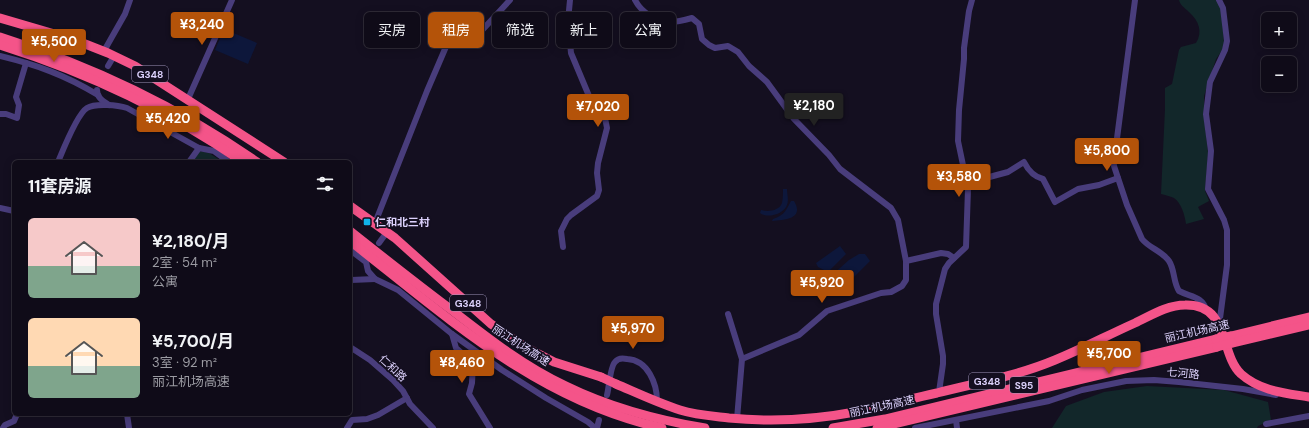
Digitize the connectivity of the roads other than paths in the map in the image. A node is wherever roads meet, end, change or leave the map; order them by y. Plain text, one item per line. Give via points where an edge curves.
1 (130, 0) edge
2 (232, 0) edge
3 (510, 0) edge
4 (570, 0) edge
5 (636, 0) edge
6 (972, 0) edge
7 (1136, 0) edge
8 (1219, 0) edge
9 (0, 18) edge
10 (0, 37) edge
11 (0, 45) edge
12 (104, 51) junction
13 (0, 56) edge
14 (114, 56) junction
15 (26, 63) junction
16 (108, 66) dead end
17 (188, 99) junction
18 (109, 105) junction
19 (0, 114) edge
20 (199, 148) junction
21 (59, 160) edge
22 (191, 160) edge
23 (227, 160) edge
24 (240, 160) edge
25 (254, 160) edge
26 (281, 160) edge
27 (1118, 178) junction
28 (967, 183) junction
29 (352, 207) edge
30 (0, 208) edge
31 (12, 211) edge
32 (375, 223) junction
33 (387, 232) junction
34 (352, 233) edge
35 (352, 243) edge
36 (379, 243) dead end
37 (562, 247) dead end
38 (352, 252) edge
39 (954, 258) junction
40 (906, 261) junction
41 (375, 279) junction
42 (352, 280) edge
43 (1206, 310) junction
44 (728, 314) dead end
45 (1309, 317) edge
46 (1309, 324) edge
47 (1220, 326) junction
48 (452, 334) junction
49 (1231, 339) junction
50 (1216, 343) junction
51 (352, 348) edge
52 (742, 359) junction
53 (939, 392) junction
54 (607, 395) dead end
55 (407, 398) junction
56 (1309, 398) edge
57 (657, 401) junction
58 (16, 416) edge
59 (127, 416) edge
60 (1309, 416) edge
61 (737, 419) junction
62 (599, 420) dead end
63 (956, 420) junction
64 (1266, 424) dead end
65 (3, 428) edge
66 (129, 428) edge
67 (347, 428) edge
68 (432, 428) edge
69 (490, 428) edge
70 (596, 428) edge
71 (662, 428) edge
72 (705, 428) edge
73 (833, 428) edge
74 (877, 428) edge
75 (915, 428) edge
76 (957, 428) edge

1 - 12 street
2 - 17 street
3 - 32 street via 474,39 450,35
4 - 37 street via 570,53 589,96 605,118 607,128 598,163 597,196 567,219 561,231
5 - 40 street via 645,12 665,21 692,18 699,24 702,39 708,46 728,46 738,52 767,82 794,119 840,169 891,208 898,220
6 - 28 street via 964,48 958,141
7 - 27 street via 1113,156
8 - 47 street via 1223,8 1227,41 1210,82 1206,114 1211,151 1208,189 1227,230 1227,264
9 - 12 highway, G348
10 - 25 highway via 64,59 127,86 202,126
11 - 24 highway via 73,71 124,93 187,126
12 - 14 highway, G348
13 - 15 street
14 - 16 street
14 - 17 highway, G348 via 146,72
15 - 18 street via 60,74 97,92 101,100
15 - 19 street via 16,97 19,105 17,118
17 - 26 highway, G348
18 - 20 street via 127,108
18 - 21 street via 92,106 83,111
20 - 22 street
20 - 23 street via 214,151
27 - 28 street via 1078,190 1055,202 1043,179 1038,178 1024,162 1008,172
27 - 43 street via 1143,241 1168,260 1179,291 1200,300
28 - 39 street via 966,247
29 - 32 highway, G348
30 - 31 street
32 - 33 highway, G348
33 - 36 street
33 - 57 highway, G348, bridge via 491,324 535,353
34 - 72 highway, 丽江机场高速 via 493,342 542,373 573,390 616,407 657,419
35 - 71 highway, 丽江机场高速 via 489,349 525,373 588,405
38 - 41 street via 366,262 368,271
39 - 40 street via 941,253
39 - 53 street via 944,272 936,309 943,356
40 - 52 street via 906,280 902,286 891,292 827,311 799,335
41 - 42 street
41 - 48 street via 398,290
43 - 47 highway
43 - 53 highway, G348 via 1190,305 1170,307 1044,365
44 - 52 street
45 - 49 highway, 丽江机场高速 / S95
46 - 49 highway, 丽江机场高速 / S95
47 - 56 highway via 1240,373 1257,385 1270,390
48 - 69 street via 456,348 473,363 469,394
48 - 70 street via 502,370
49 - 50 highway, 丽江机场高速 / S95, bridge
50 - 73 highway, 丽江机场高速 / S95
50 - 74 highway, 丽江机场高速 / S95
51 - 55 street, 仁和路 via 379,367
52 - 61 street
53 - 61 highway, G348 via 822,417 780,420
54 - 57 street via 614,364 619,359 627,358 638,362 648,371 655,385
55 - 67 street via 378,416 354,420
55 - 68 street, 仁和路
56 - 63 street, 七河路 via 1300,399 1179,382 1133,381 1088,388 1049,401
57 - 61 highway, G348 via 690,412
58 - 65 street via 14,421
59 - 66 street
60 - 64 street
62 - 70 street
63 - 75 street, 七河路
63 - 76 street

